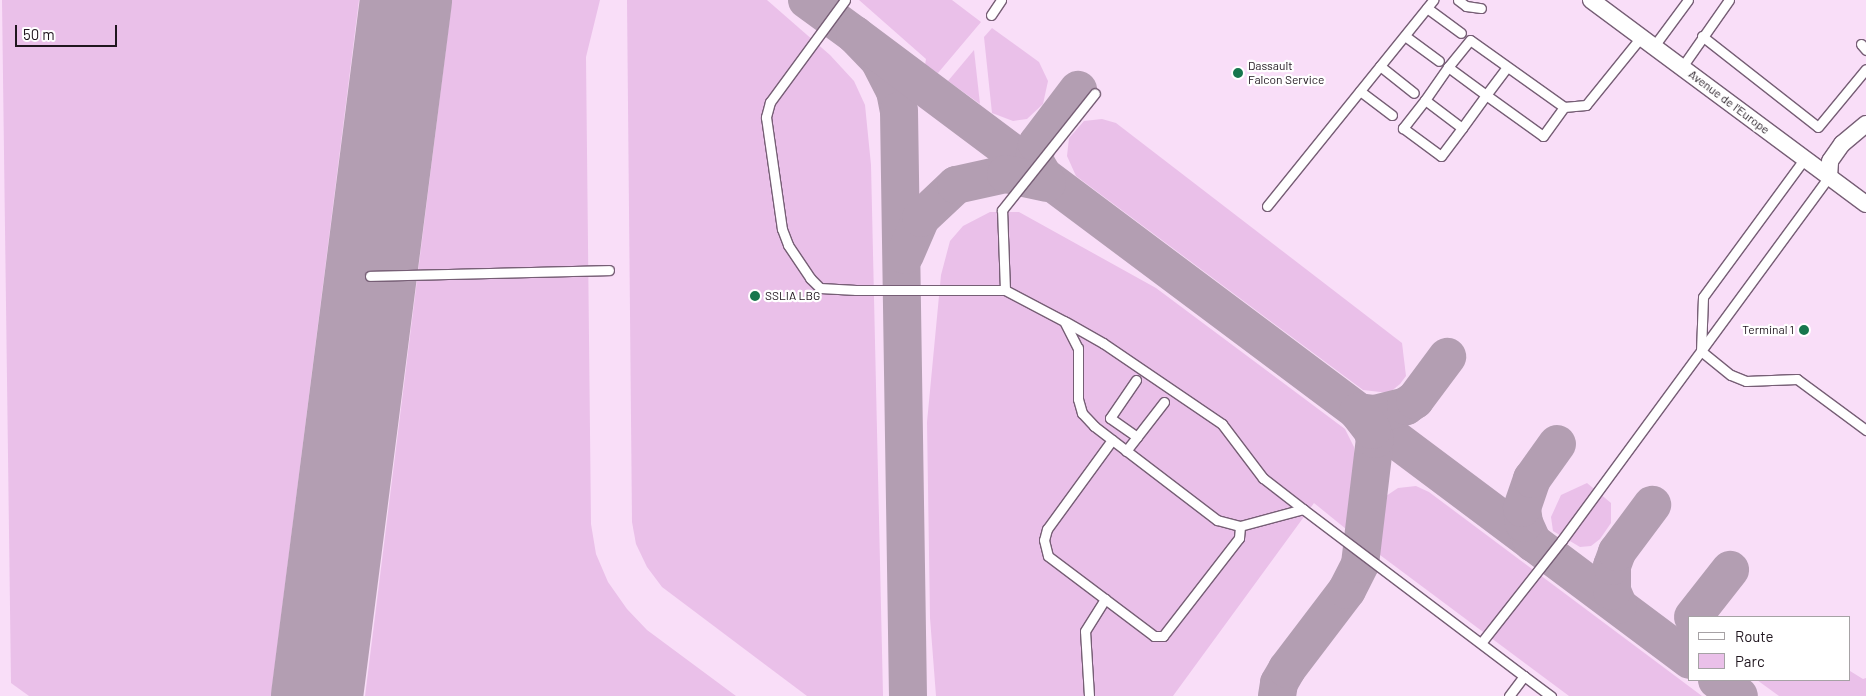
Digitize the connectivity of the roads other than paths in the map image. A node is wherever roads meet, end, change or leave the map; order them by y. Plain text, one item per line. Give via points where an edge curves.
1 (845, 0) edge
2 (1002, 0) edge
3 (1433, 0) edge
4 (1458, 0) edge
5 (1591, 0) edge
6 (1673, 0) edge
7 (1729, 0) edge
8 (1685, 3) edge
9 (1427, 8) junction
10 (1481, 8) dead end
11 (991, 15) dead end
12 (1461, 33) dead end
13 (1405, 36) junction
14 (1702, 36) junction
15 (1647, 42) junction
16 (1439, 60) dead end
17 (1380, 66) junction
18 (1507, 67) junction
19 (1682, 67) junction
20 (1448, 68) junction
21 (1866, 69) edge
22 (1360, 91) junction
23 (1414, 92) dead end
24 (1095, 93) dead end
25 (1486, 95) junction
26 (1425, 100) junction
27 (1564, 107) junction
28 (1392, 114) dead end
29 (1866, 124) edge
30 (1462, 128) junction
31 (1805, 158) junction
32 (1829, 177) junction
33 (1866, 204) edge
34 (1267, 206) dead end
35 (609, 270) dead end
36 (370, 276) dead end
37 (1005, 290) junction
38 (1064, 321) junction
39 (1702, 351) junction
40 (1136, 380) dead end
41 (1164, 402) dead end
42 (1866, 430) edge
43 (1137, 437) junction
44 (1112, 440) junction
45 (1126, 451) junction
46 (1303, 509) junction
47 (1240, 526) junction
48 (1105, 599) junction
49 (1481, 643) junction
50 (1524, 676) junction
51 (1089, 696) edge
52 (1509, 696) edge
53 (1551, 696) edge

1 - 37 lane via 770,102 766,117 782,229 788,245 820,288
2 - 11 lane
3 - 9 lane
4 - 10 lane via 1466,6
5 - 15 street, Avenue de l'Europe
6 - 8 lane
7 - 14 lane
8 - 15 lane
9 - 12 lane
9 - 13 lane
13 - 16 lane
13 - 17 lane
14 - 19 lane
14 - 21 lane via 1818,127
15 - 19 street, Avenue de l'Europe
15 - 27 lane via 1586,105
17 - 22 lane
17 - 23 lane
18 - 20 lane via 1470,40
18 - 25 lane
18 - 27 lane
19 - 31 street, Avenue de l'Europe
20 - 25 lane
20 - 26 lane
22 - 28 lane
22 - 34 lane
24 - 37 lane via 1002,210
25 - 27 lane via 1543,136
25 - 30 lane
26 - 30 lane
26 - 30 lane via 1403,128 1441,156
29 - 32 street via 1842,144 1830,161
31 - 32 street, Avenue de l'Europe
31 - 39 lane via 1703,297
32 - 33 street, Avenue de l'Europe
32 - 39 lane
35 - 36 lane
37 - 38 lane
38 - 44 lane via 1078,348 1078,399 1082,413
38 - 46 lane via 1104,343 1222,424 1263,478
39 - 42 lane via 1732,375 1746,381 1797,378
39 - 49 lane
40 - 43 lane via 1110,418
41 - 43 lane
43 - 45 lane
44 - 45 lane
44 - 48 lane via 1047,529 1044,540 1048,556
45 - 47 lane via 1217,520
46 - 47 lane
46 - 49 lane
47 - 48 lane via 1239,538 1163,636 1154,636
48 - 51 lane via 1085,631
49 - 50 lane
50 - 52 lane
50 - 53 lane

